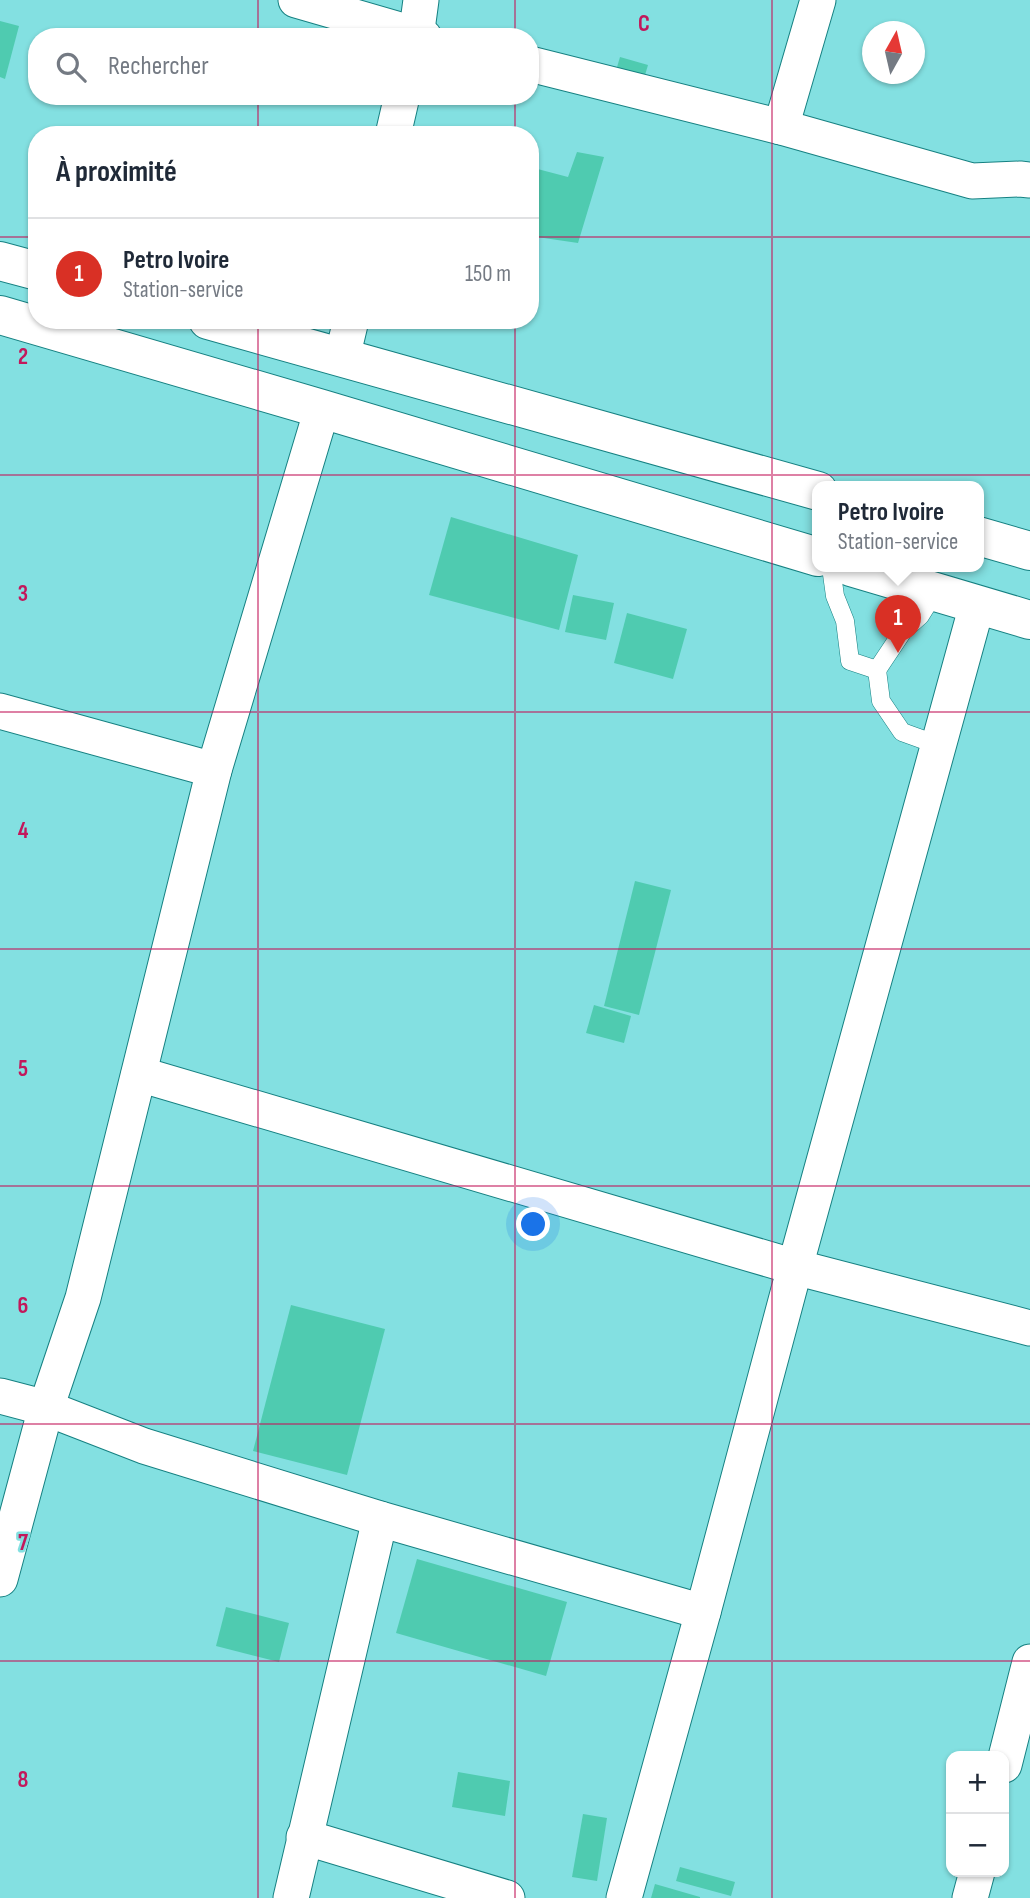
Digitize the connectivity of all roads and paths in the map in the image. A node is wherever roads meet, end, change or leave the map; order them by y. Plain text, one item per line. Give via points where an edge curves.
1 (296, 0) edge
2 (421, 0) edge
3 (818, 0) edge
4 (392, 28) edge
5 (419, 28) edge
6 (539, 66) edge
7 (400, 105) edge
8 (395, 126) edge
9 (781, 127) junction
10 (1030, 180) edge
11 (0, 261) edge
12 (28, 269) edge
13 (0, 315) edge
14 (28, 323) edge
15 (48, 329) edge
16 (240, 329) edge
17 (349, 329) edge
18 (342, 358) junction
19 (322, 409) junction
20 (812, 490) edge
21 (984, 538) edge
22 (1030, 551) edge
23 (812, 556) edge
24 (832, 572) edge
25 (868, 572) edge
26 (935, 592) junction
27 (977, 605) junction
28 (1030, 620) edge
29 (877, 670) junction
30 (0, 711) edge
31 (938, 745) junction
32 (214, 770) junction
33 (139, 1074) junction
34 (795, 1267) junction
35 (1030, 1328) edge
36 (0, 1396) edge
37 (47, 1408) junction
38 (380, 1519) junction
39 (0, 1579) edge
40 (703, 1612) junction
41 (1030, 1662) edge
42 (1008, 1751) edge
43 (304, 1838) junction
44 (976, 1877) edge
45 (291, 1898) edge
46 (507, 1898) edge
47 (624, 1898) edge
48 (970, 1898) edge

1 - 4 street
2 - 5 street
3 - 9 street
6 - 9 street
7 - 8 street
9 - 10 street via 972,181
11 - 12 main road
13 - 14 main road
15 - 19 main road
16 - 18 main road
17 - 18 street
18 - 20 main road
19 - 23 main road
19 - 32 street
21 - 22 main road
24 - 29 lane via 850,661
25 - 26 main road
26 - 27 main road
26 - 29 lane
27 - 28 main road
27 - 31 street
29 - 31 lane via 881,701 902,732
30 - 32 street
31 - 34 street
32 - 33 street
33 - 34 street
33 - 37 street via 83,1298
34 - 35 street
34 - 40 street
36 - 37 street
37 - 38 street via 144,1446
37 - 39 street
38 - 40 street
38 - 43 street
40 - 47 street
41 - 42 street
43 - 45 street
43 - 46 street
44 - 48 street

